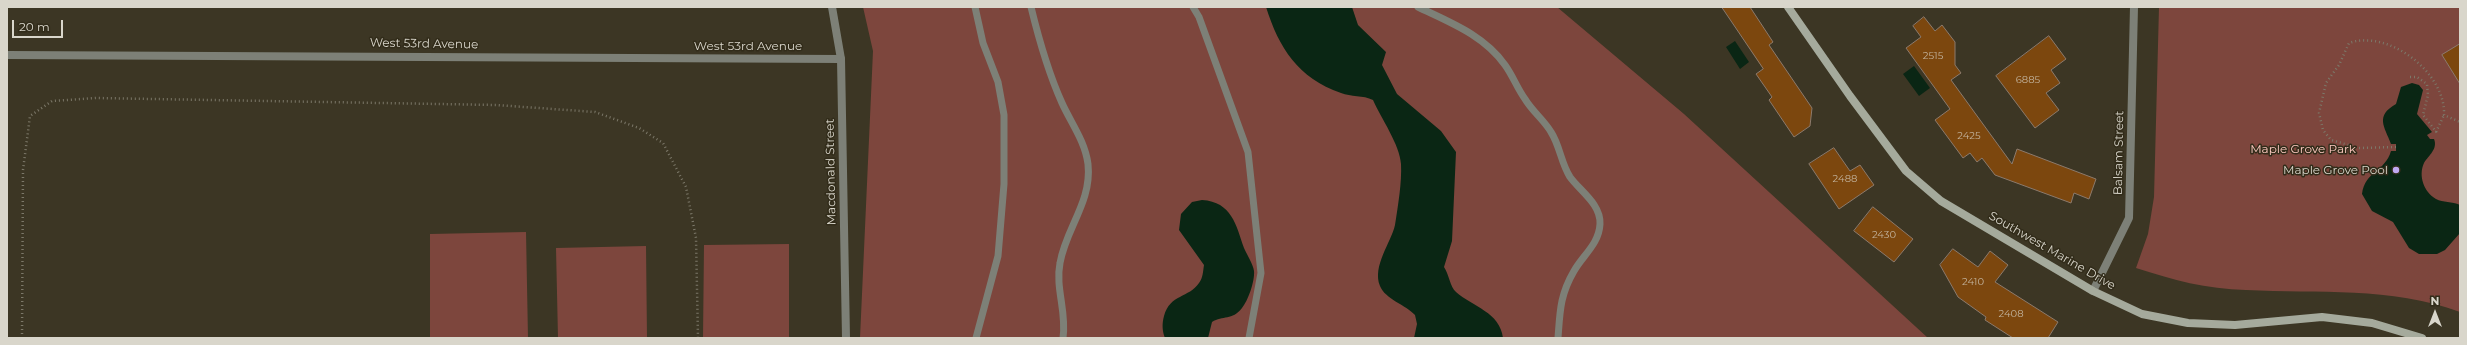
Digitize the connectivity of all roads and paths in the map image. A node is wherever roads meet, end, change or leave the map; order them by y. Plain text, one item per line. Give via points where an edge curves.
1 (832, 7) edge
2 (975, 7) edge
3 (1031, 7) edge
4 (1193, 7) edge
5 (1418, 7) edge
6 (1788, 7) edge
7 (2134, 7) edge
8 (7, 55) edge
9 (841, 58) junction
10 (2410, 77) dead end
11 (2444, 114) junction
12 (2460, 122) edge
13 (2396, 147) dead end
14 (2093, 292) junction
15 (22, 338) edge
16 (698, 338) edge
17 (846, 338) edge
18 (976, 338) edge
19 (1063, 338) edge
20 (1249, 338) edge
21 (1558, 338) edge
22 (2422, 338) edge

1 - 9 street, Macdonald Street
2 - 18 lane via 983,43 998,82 1004,114 1004,184 998,256
3 - 19 lane via 1040,44 1062,103 1083,144 1088,164 1088,187 1060,261 1058,282 1065,323
4 - 20 lane via 1199,17 1248,152 1261,273
5 - 21 lane via 1462,28 1491,48 1505,65 1525,100 1550,129 1568,172 1590,198 1597,213 1600,222 1596,241 1574,271 1560,301
6 - 14 main road, Southwest Marine Drive via 1858,108 1906,171 1941,201
7 - 14 street, Balsam Street via 2129,218
8 - 9 street, West 53rd Avenue
9 - 17 street, Macdonald Street
10 - 11 path via 2417,77 2427,84 2428,95 2423,115 2437,133
11 - 12 path
11 - 13 path via 2445,103 2433,78 2413,59 2388,45 2361,39 2349,43 2339,65 2326,83 2319,113 2323,130 2331,140 2359,148
14 - 22 main road, Southwest Marine Drive via 2142,314 2188,323 2235,325 2322,317 2372,323
15 - 16 path via 23,170 30,116 52,101 96,98 496,105 595,112 639,128 664,143 686,187 696,238

